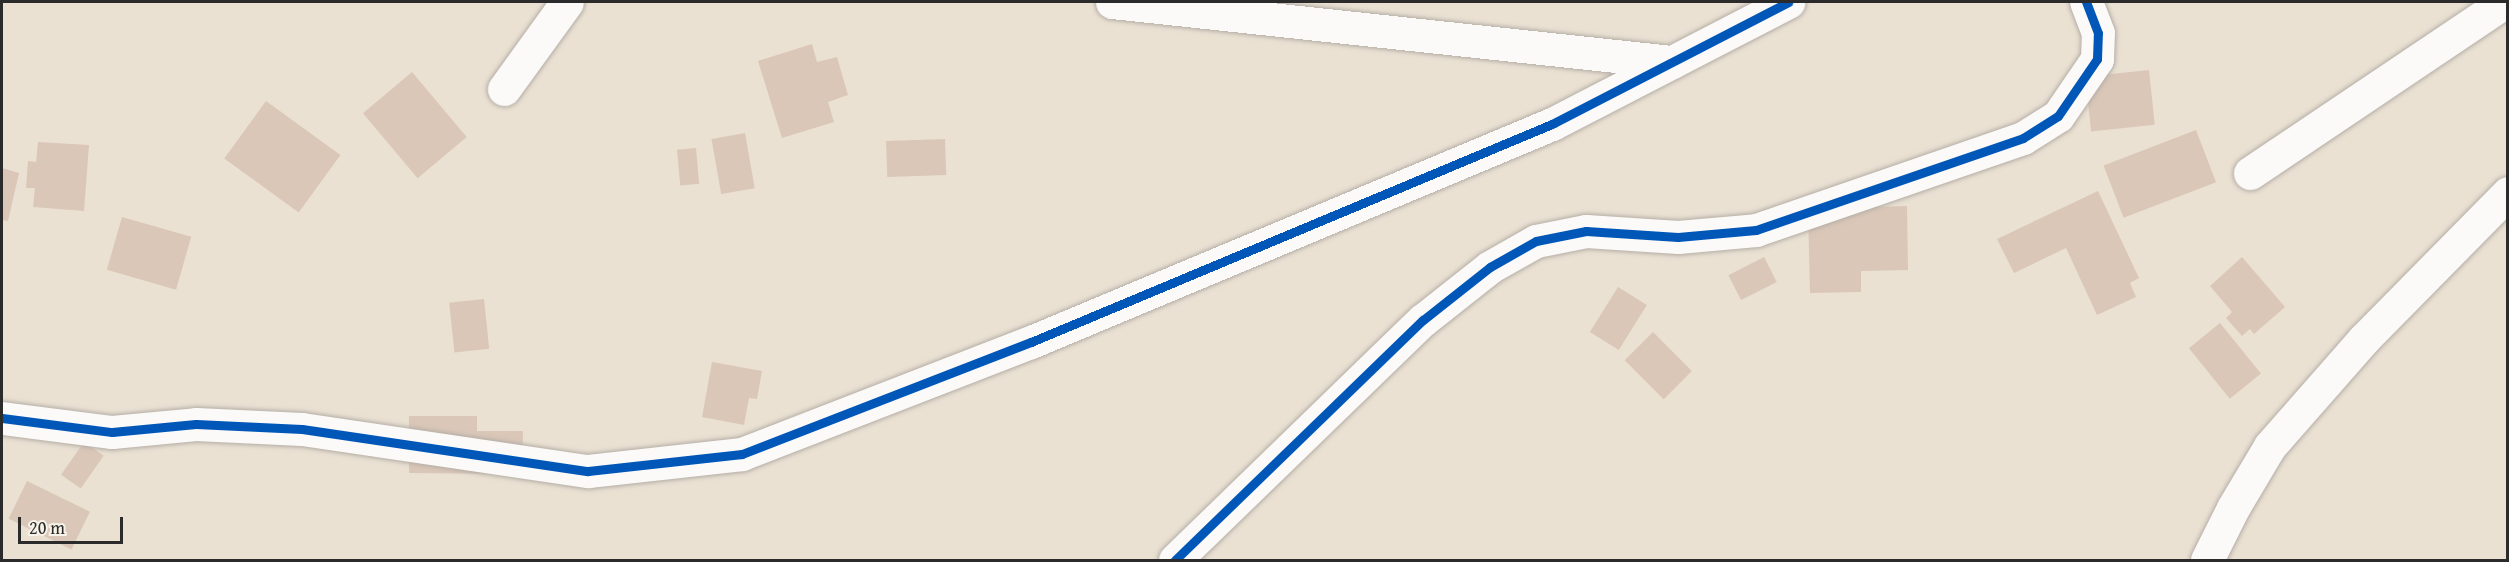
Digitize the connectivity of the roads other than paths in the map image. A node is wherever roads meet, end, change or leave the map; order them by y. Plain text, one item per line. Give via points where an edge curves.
1 (567, 2) edge
2 (1112, 2) edge
3 (1788, 2) edge
4 (2086, 2) edge
5 (2504, 2) edge
6 (1672, 62) junction
7 (504, 89) dead end
8 (2250, 173) dead end
9 (2508, 193) edge
10 (2, 418) edge
11 (1175, 561) edge
12 (2207, 561) edge

1 - 7 street
2 - 6 street
3 - 6 street
4 - 11 street via 2098,33 2097,59 2058,116 2023,138 1756,230 1678,237 1586,231 1536,241 1490,267 1423,320
5 - 8 street
6 - 10 street via 1541,129 1031,342 742,454 588,471 302,429 196,424 112,432
9 - 12 street via 2364,339 2270,446 2233,507

